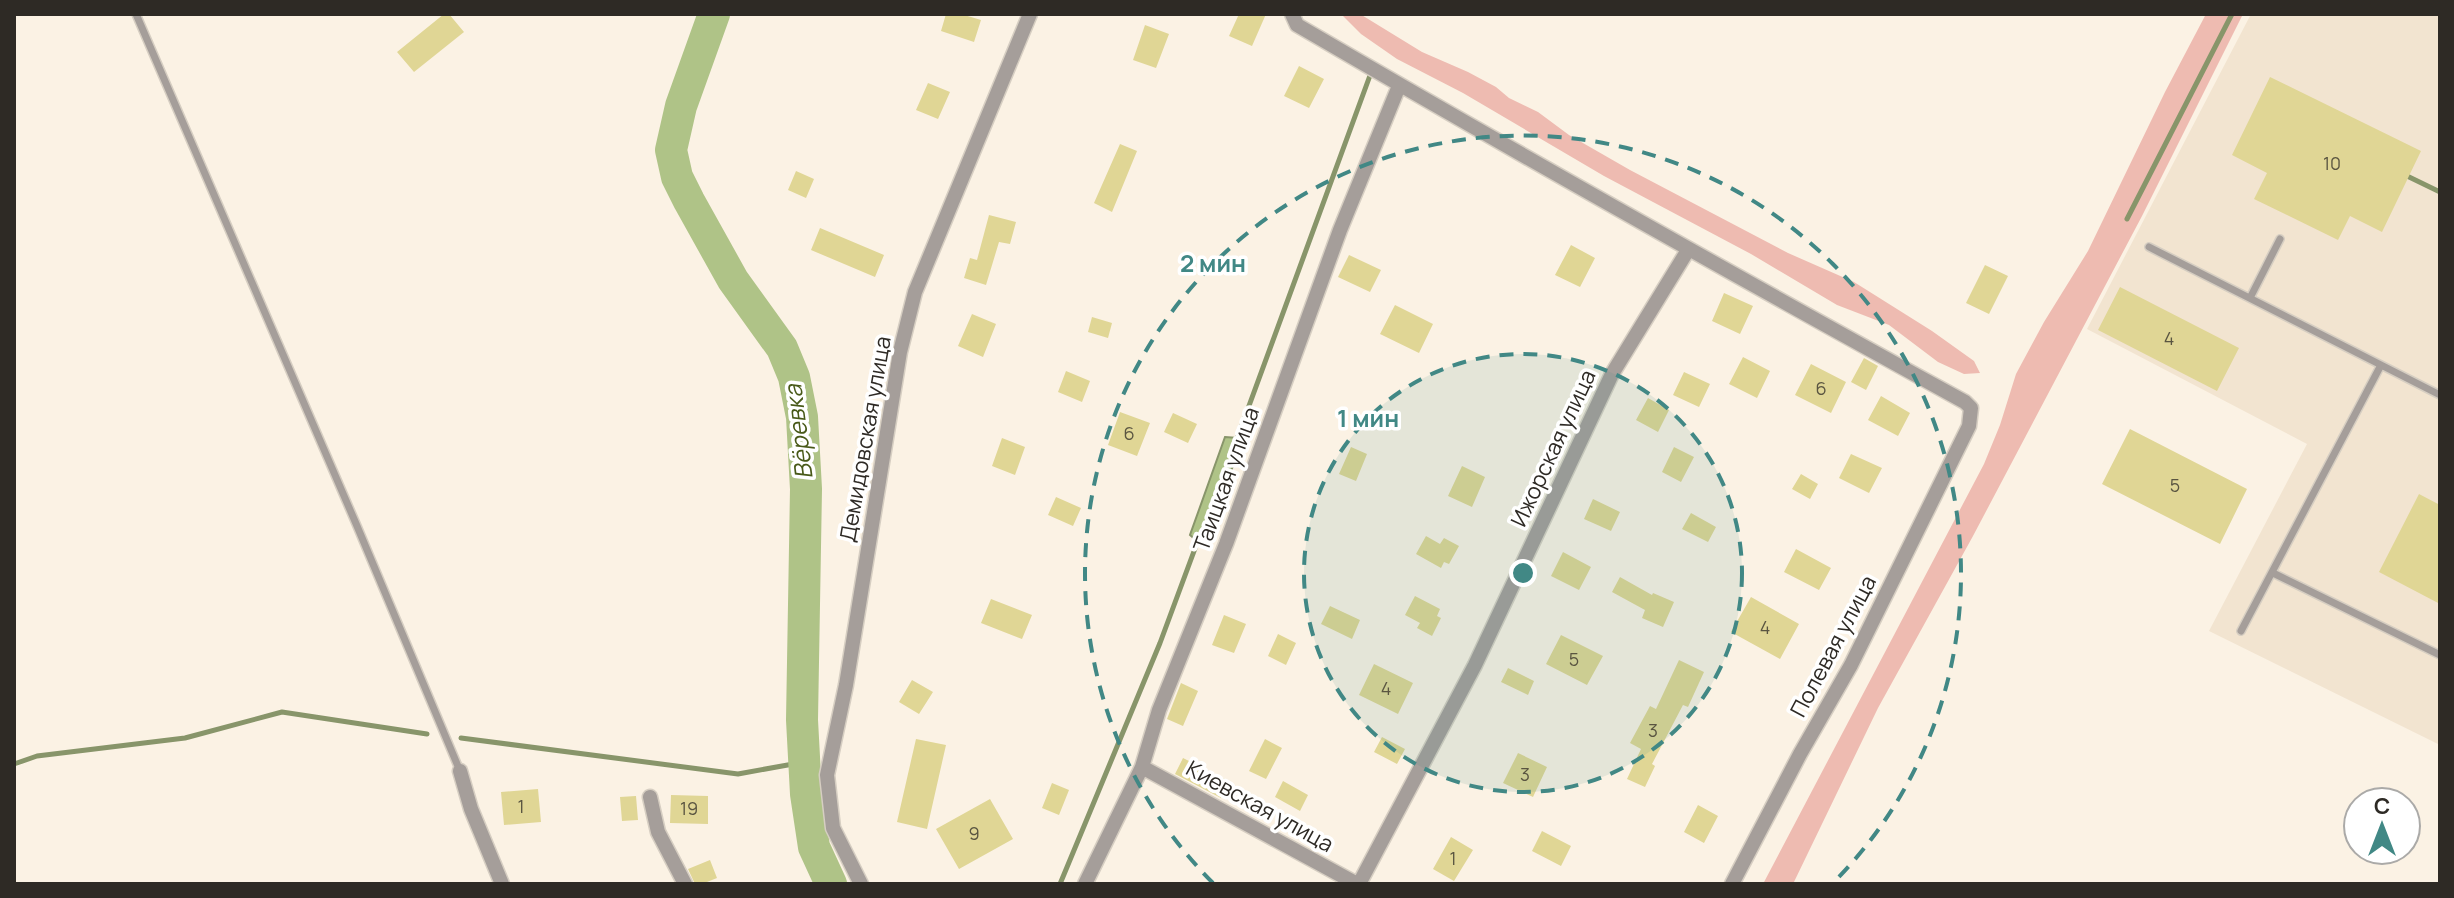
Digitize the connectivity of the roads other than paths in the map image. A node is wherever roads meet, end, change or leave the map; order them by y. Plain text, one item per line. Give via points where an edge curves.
1 (136, 14) edge
2 (1030, 14) edge
3 (1292, 14) edge
4 (1399, 86) junction
5 (2280, 239) dead end
6 (2149, 247) dead end
7 (1688, 250) junction
8 (2250, 298) junction
9 (2381, 365) junction
10 (2440, 395) edge
11 (2273, 573) junction
12 (2241, 631) dead end
13 (2440, 655) edge
14 (1142, 767) junction
15 (460, 771) joint
16 (650, 797) dead end
17 (502, 884) edge
18 (685, 884) edge
19 (861, 884) edge
20 (1085, 884) edge
21 (1358, 884) edge
22 (1732, 884) edge

1 - 15 lane
2 - 19 street, Демидовская улица via 915,292 900,352 827,775 833,828
3 - 4 street via 1297,25
4 - 7 street
4 - 14 street, Таицкая улица via 1340,230
5 - 8 lane
6 - 8 lane
7 - 21 street, Ижорская улица via 1612,374 1475,665
7 - 22 street, Полевая улица via 1971,408 1969,426 1851,665
8 - 9 lane
9 - 10 lane
9 - 11 lane
11 - 12 lane
11 - 13 lane
14 - 20 street, Таицкая улица
14 - 21 street, Киевская улица
15 - 17 street
16 - 18 street via 658,832

